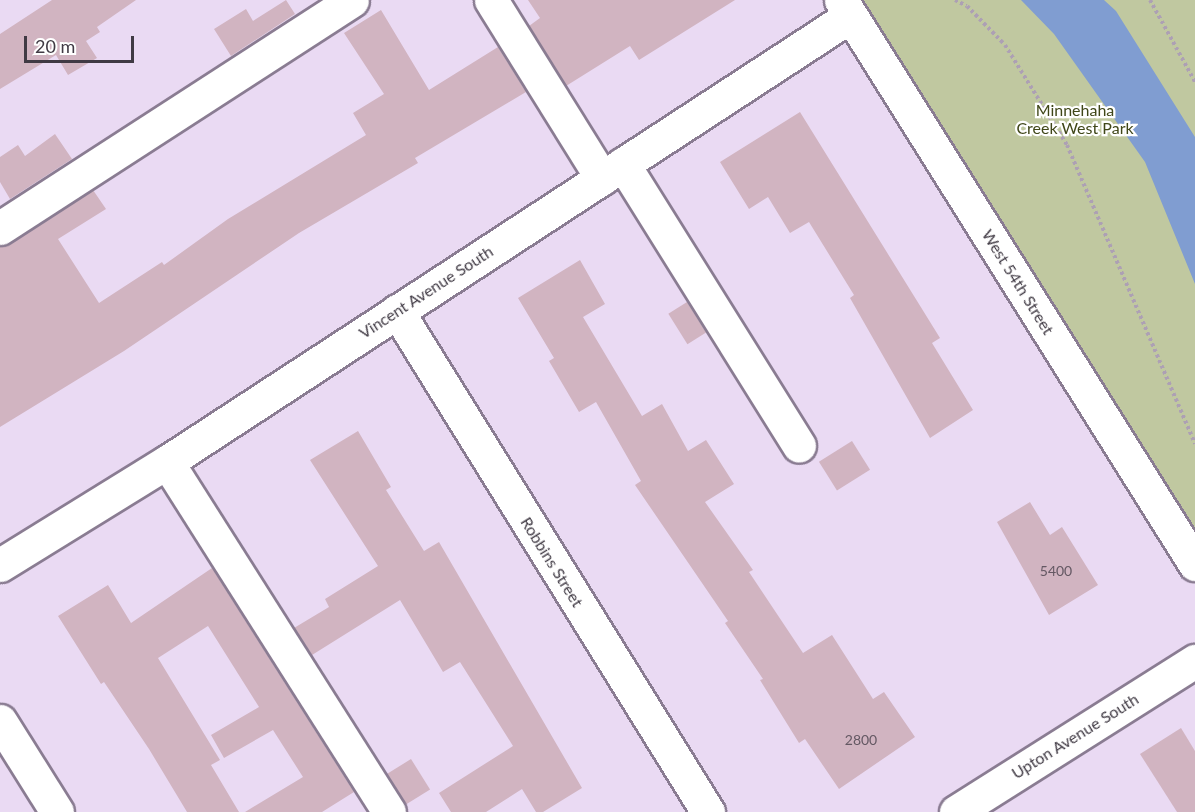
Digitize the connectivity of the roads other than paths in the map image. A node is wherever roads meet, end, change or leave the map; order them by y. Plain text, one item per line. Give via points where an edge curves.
1 (352, 0) edge
2 (491, 0) edge
3 (846, 8) edge
4 (613, 171) junction
5 (0, 228) edge
6 (397, 311) junction
7 (799, 446) dead end
8 (167, 462) junction
9 (1195, 564) edge
10 (0, 565) edge
11 (1195, 661) edge
12 (0, 721) edge
13 (57, 812) edge
14 (389, 812) edge
15 (708, 812) edge
16 (956, 812) edge

1 - 5 street
2 - 4 street
3 - 4 street, Vincent Avenue South
3 - 9 street, West 54th Street
4 - 6 street, Vincent Avenue South
4 - 7 street
6 - 8 street, Vincent Avenue South
6 - 15 street, Robbins Street
8 - 10 street, Vincent Avenue South
8 - 14 street
11 - 16 street, Upton Avenue South
12 - 13 street

